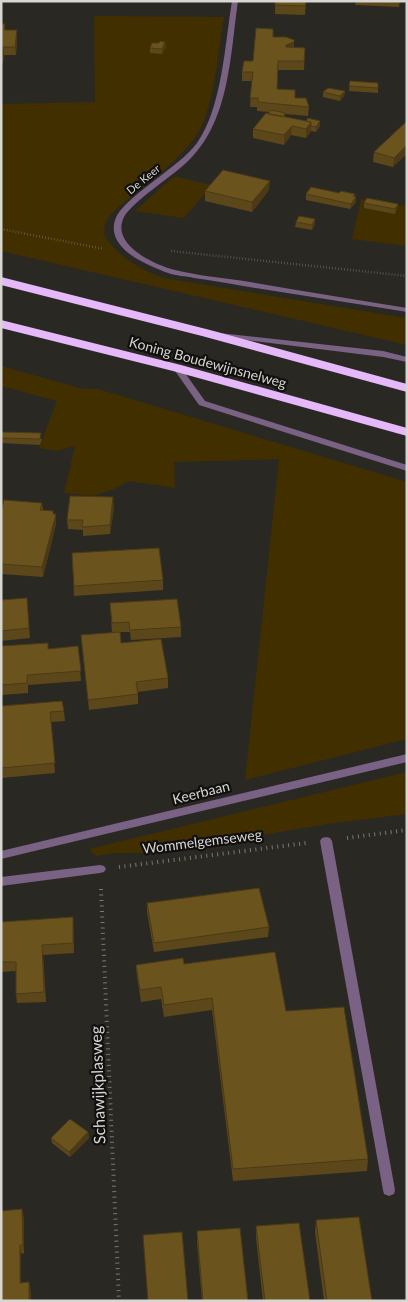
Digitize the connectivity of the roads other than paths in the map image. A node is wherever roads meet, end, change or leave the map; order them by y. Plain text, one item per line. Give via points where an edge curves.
1 (235, 1) edge
2 (1, 281) edge
3 (407, 310) edge
4 (1, 324) edge
5 (206, 333) junction
6 (407, 360) edge
7 (177, 368) junction
8 (407, 388) edge
9 (407, 432) edge
10 (407, 468) edge
11 (407, 758) edge
12 (326, 841) road end
13 (1, 855) edge
14 (100, 870) road end
15 (1, 882) edge
16 (389, 1190) dead end

1 - 3 street, De Keer via 219,104 210,125 200,144 127,207 119,220 122,244 142,259 173,272
2 - 5 highway, Koning Boudewijnsnelweg
4 - 7 highway, Koning Boudewijnsnelweg
5 - 6 street via 383,354
5 - 8 highway, Koning Boudewijnsnelweg
7 - 9 highway, Koning Boudewijnsnelweg
7 - 10 street via 202,403
11 - 13 street, Keerbaan
12 - 16 street
14 - 15 street

